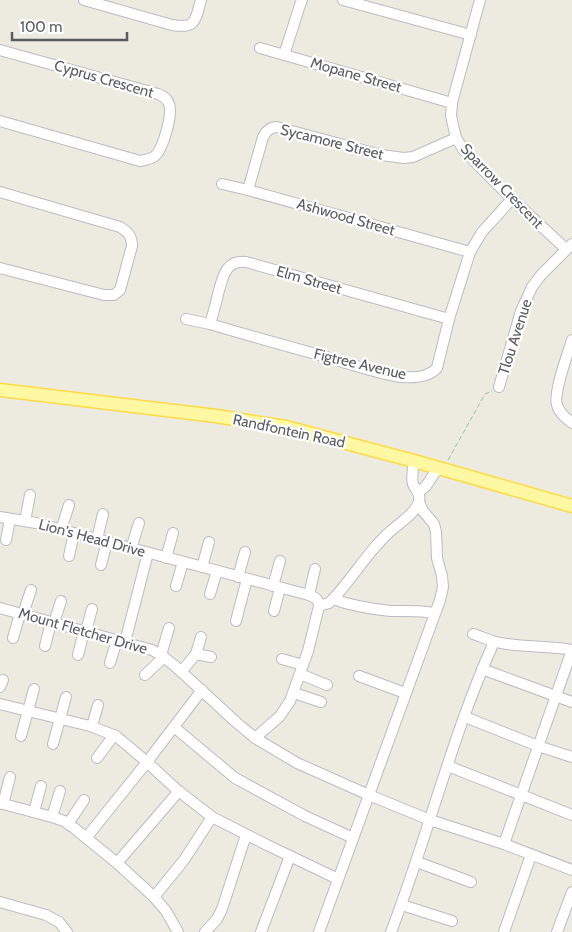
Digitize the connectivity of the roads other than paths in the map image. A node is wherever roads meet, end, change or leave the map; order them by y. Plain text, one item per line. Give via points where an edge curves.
1 (84, 0) edge
2 (201, 0) edge
3 (302, 0) edge
4 (343, 0) edge
5 (480, 0) edge
6 (471, 35) junction
7 (260, 48) dead end
8 (0, 50) edge
9 (284, 55) junction
10 (452, 103) junction
11 (0, 122) edge
12 (456, 138) junction
13 (222, 184) dead end
14 (248, 190) junction
15 (0, 192) edge
16 (512, 199) junction
17 (569, 247) edge
18 (470, 252) junction
19 (0, 268) edge
20 (186, 319) dead end
21 (449, 319) junction
22 (210, 324) junction
23 (572, 340) edge
24 (500, 387) road end
25 (0, 390) edge
26 (572, 423) edge
27 (414, 461) junction
28 (441, 468) junction
29 (30, 495) dead end
30 (419, 497) junction
31 (69, 505) dead end
32 (572, 506) edge
33 (103, 514) dead end
34 (5, 518) edge
35 (25, 521) junction
36 (139, 523) dead end
37 (62, 530) junction
38 (74, 533) junction
39 (173, 533) dead end
40 (6, 540) dead end
41 (102, 540) junction
42 (209, 542) dead end
43 (131, 549) junction
44 (246, 552) dead end
45 (148, 553) junction
46 (69, 556) dead end
47 (166, 558) junction
48 (280, 560) dead end
49 (183, 562) junction
50 (101, 566) dead end
51 (202, 568) junction
52 (314, 569) dead end
53 (216, 571) junction
54 (243, 578) junction
55 (176, 586) dead end
56 (277, 587) junction
57 (31, 590) dead end
58 (210, 594) dead end
59 (309, 595) junction
60 (333, 599) junction
61 (60, 601) dead end
62 (320, 606) junction
63 (0, 608) edge
64 (92, 609) dead end
65 (274, 611) dead end
66 (434, 613) junction
67 (21, 614) junction
68 (52, 622) junction
69 (236, 622) dead end
70 (169, 628) dead end
71 (85, 631) junction
72 (473, 634) dead end
73 (201, 637) dead end
74 (13, 638) dead end
75 (121, 641) junction
76 (494, 642) junction
77 (45, 646) dead end
78 (196, 654) junction
79 (78, 655) dead end
80 (162, 656) junction
81 (211, 657) dead end
82 (282, 659) dead end
83 (110, 663) dead end
84 (482, 669) junction
85 (301, 670) junction
86 (181, 672) junction
87 (145, 676) dead end
88 (359, 676) dead end
89 (328, 685) dead end
90 (34, 688) dead end
91 (202, 690) junction
92 (294, 693) junction
93 (405, 693) junction
94 (556, 696) junction
95 (66, 697) dead end
96 (321, 702) dead end
97 (572, 702) edge
98 (0, 704) edge
99 (98, 705) dead end
100 (28, 711) junction
101 (465, 717) junction
102 (60, 718) junction
103 (92, 726) junction
104 (174, 727) junction
105 (114, 735) junction
106 (21, 736) dead end
107 (255, 738) junction
108 (53, 744) dead end
109 (538, 746) junction
110 (572, 757) edge
111 (97, 758) dead end
112 (148, 762) junction
113 (448, 766) junction
114 (10, 777) dead end
115 (42, 786) dead end
116 (60, 791) dead end
117 (179, 791) junction
118 (368, 795) junction
119 (521, 796) junction
120 (84, 800) dead end
121 (1, 803) edge
122 (34, 812) junction
123 (572, 815) edge
124 (52, 817) junction
125 (212, 817) junction
126 (430, 820) junction
127 (68, 824) junction
128 (246, 835) junction
129 (86, 838) junction
130 (353, 838) junction
131 (504, 844) junction
132 (532, 855) junction
133 (290, 856) junction
134 (117, 862) junction
135 (417, 862) junction
136 (572, 870) edge
137 (338, 879) junction
138 (471, 882) dead end
139 (572, 892) edge
140 (154, 897) junction
141 (0, 902) edge
142 (402, 905) junction
143 (452, 921) dead end
144 (67, 932) edge
145 (178, 932) edge
146 (205, 932) edge
147 (261, 932) edge
148 (319, 932) edge
149 (391, 932) edge
150 (504, 932) edge
151 (557, 932) edge

1 - 2 street via 182,26 195,20
3 - 9 street
4 - 6 street
5 - 6 street, Sparrow Crescent
6 - 10 street, Sparrow Crescent
7 - 9 street, Mopane Street
8 - 11 street, Cyprus Crescent via 158,94 169,102 170,112 160,150 140,161
9 - 10 street, Mopane Street
10 - 12 street, Sparrow Crescent
12 - 14 street, Sycamore Street via 404,158 273,127 263,138
12 - 16 street, Sparrow Crescent
13 - 14 street, Ashwood Street
14 - 18 street, Ashwood Street
15 - 19 street via 120,228 132,240 120,290 114,295
16 - 17 street, Sparrow Crescent
16 - 18 street, Figtree Avenue via 482,232
17 - 24 street, Tlou Avenue via 532,287 521,312
18 - 21 street, Figtree Avenue
20 - 22 street, Figtree Avenue
21 - 22 street, Figtree Avenue via 437,368 427,375 411,377 368,369
21 - 22 street, Elm Street via 239,262 230,266 223,275
23 - 26 street via 556,402 561,414
25 - 27 main road, Randfontein Road via 235,418 306,432
27 - 28 main road, Randfontein Road
27 - 30 street via 412,481
28 - 30 street
28 - 32 main road, Randfontein Road
29 - 35 street
30 - 60 street via 413,512 372,550
30 - 66 street via 423,511 434,524 442,576 440,600
31 - 37 street
33 - 41 street
34 - 35 street, Lion's Head Drive
34 - 40 street
35 - 37 street, Lion's Head Drive
36 - 43 street
37 - 38 street, Lion's Head Drive
38 - 41 street, Lion's Head Drive
38 - 46 street
39 - 47 street
41 - 43 street, Lion's Head Drive
41 - 50 street
42 - 51 street
43 - 45 street, Lion's Head Drive
44 - 54 street
45 - 47 street, Lion's Head Drive
45 - 75 street
47 - 49 street, Lion's Head Drive
48 - 56 street
49 - 51 street, Lion's Head Drive
49 - 55 street
51 - 53 street, Lion's Head Drive
52 - 59 street
53 - 54 street, Lion's Head Drive
53 - 58 street
54 - 56 street, Lion's Head Drive
54 - 69 street
56 - 59 street, Lion's Head Drive
56 - 65 street
57 - 67 street
59 - 62 street via 316,598
60 - 62 street
60 - 66 street via 364,608
61 - 68 street
62 - 85 street
63 - 67 street, Mount Fletcher Drive
64 - 71 street
66 - 93 street
67 - 68 street, Mount Fletcher Drive
67 - 74 street
68 - 71 street, Mount Fletcher Drive
68 - 77 street
70 - 80 street
71 - 75 street, Mount Fletcher Drive
71 - 79 street
72 - 76 street
73 - 78 street
75 - 80 street, Mount Fletcher Drive
75 - 83 street
76 - 84 street
76 - 94 street via 572,650
78 - 81 street
78 - 86 street
80 - 86 street, Mount Fletcher Drive
80 - 87 street
82 - 85 street
84 - 94 street
84 - 101 street
85 - 89 street
85 - 92 street
86 - 91 street, Mount Fletcher Drive
88 - 93 street
90 - 100 street
91 - 104 street
91 - 107 street, Mount Fletcher Drive
92 - 96 street
92 - 107 street via 280,716
93 - 118 street
94 - 97 street
94 - 109 street
95 - 102 street
98 - 100 street
99 - 103 street
100 - 102 street
100 - 106 street
101 - 109 street
101 - 113 street
102 - 103 street
102 - 108 street
103 - 105 street
104 - 112 street
104 - 130 street via 235,778
105 - 111 street
105 - 112 street
107 - 118 street, Mount Fletcher Drive via 297,762
109 - 110 street
109 - 119 street
112 - 117 street
112 - 129 street
113 - 119 street
113 - 126 street
114 - 121 street
115 - 122 street
116 - 124 street
117 - 125 street
117 - 134 street
118 - 126 street, Mount Fletcher Drive
118 - 130 street
119 - 123 street
119 - 131 street
120 - 127 street
121 - 122 street
122 - 124 street
124 - 127 street
125 - 128 street
125 - 140 street via 184,860
126 - 131 street, Mount Fletcher Drive
126 - 135 street
127 - 129 street
128 - 133 street
128 - 146 street via 222,909
129 - 134 street
130 - 137 street
131 - 132 street, Mount Fletcher Drive
132 - 136 street, Mount Fletcher Drive
132 - 150 street
133 - 137 street
133 - 147 street
134 - 140 street
135 - 138 street
135 - 142 street
137 - 148 street
139 - 151 street
140 - 145 street
141 - 144 street via 46,915 59,922
142 - 143 street
142 - 149 street

